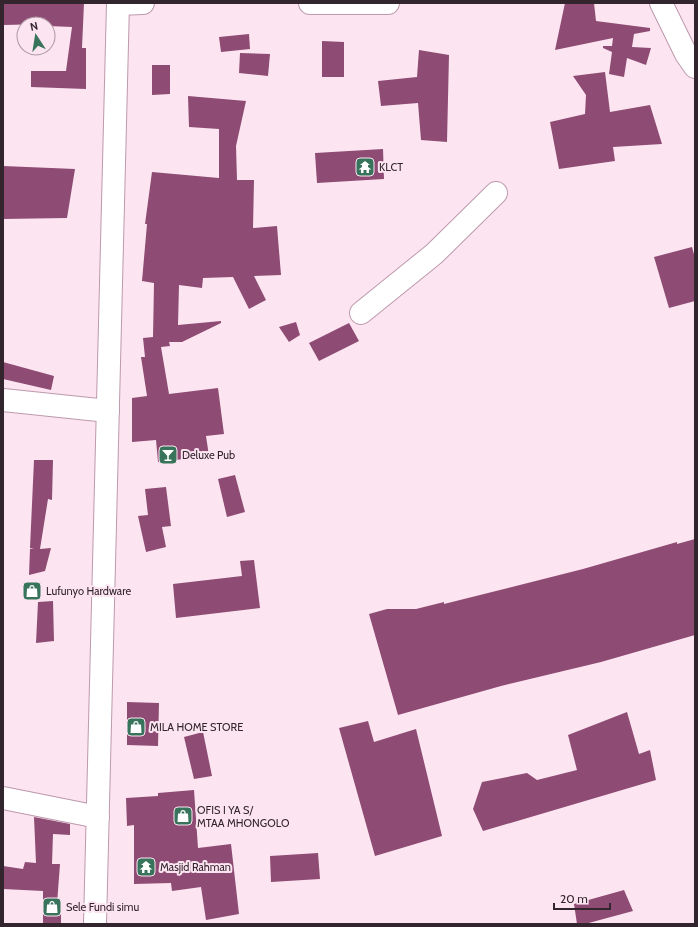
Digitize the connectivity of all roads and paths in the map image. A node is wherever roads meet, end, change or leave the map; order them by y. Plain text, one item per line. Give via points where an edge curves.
1 (118, 3) edge
2 (143, 3) edge
3 (310, 3) edge
4 (388, 3) edge
5 (661, 3) edge
6 (692, 58) edge
7 (496, 193) dead end
8 (361, 313) dead end
9 (3, 400) edge
10 (108, 411) junction
11 (3, 798) edge
12 (98, 817) junction
13 (95, 924) edge

1 - 2 street
1 - 10 street
3 - 4 street
5 - 6 street
7 - 8 street via 434,254
9 - 10 street
10 - 12 street
11 - 12 street
12 - 13 street

